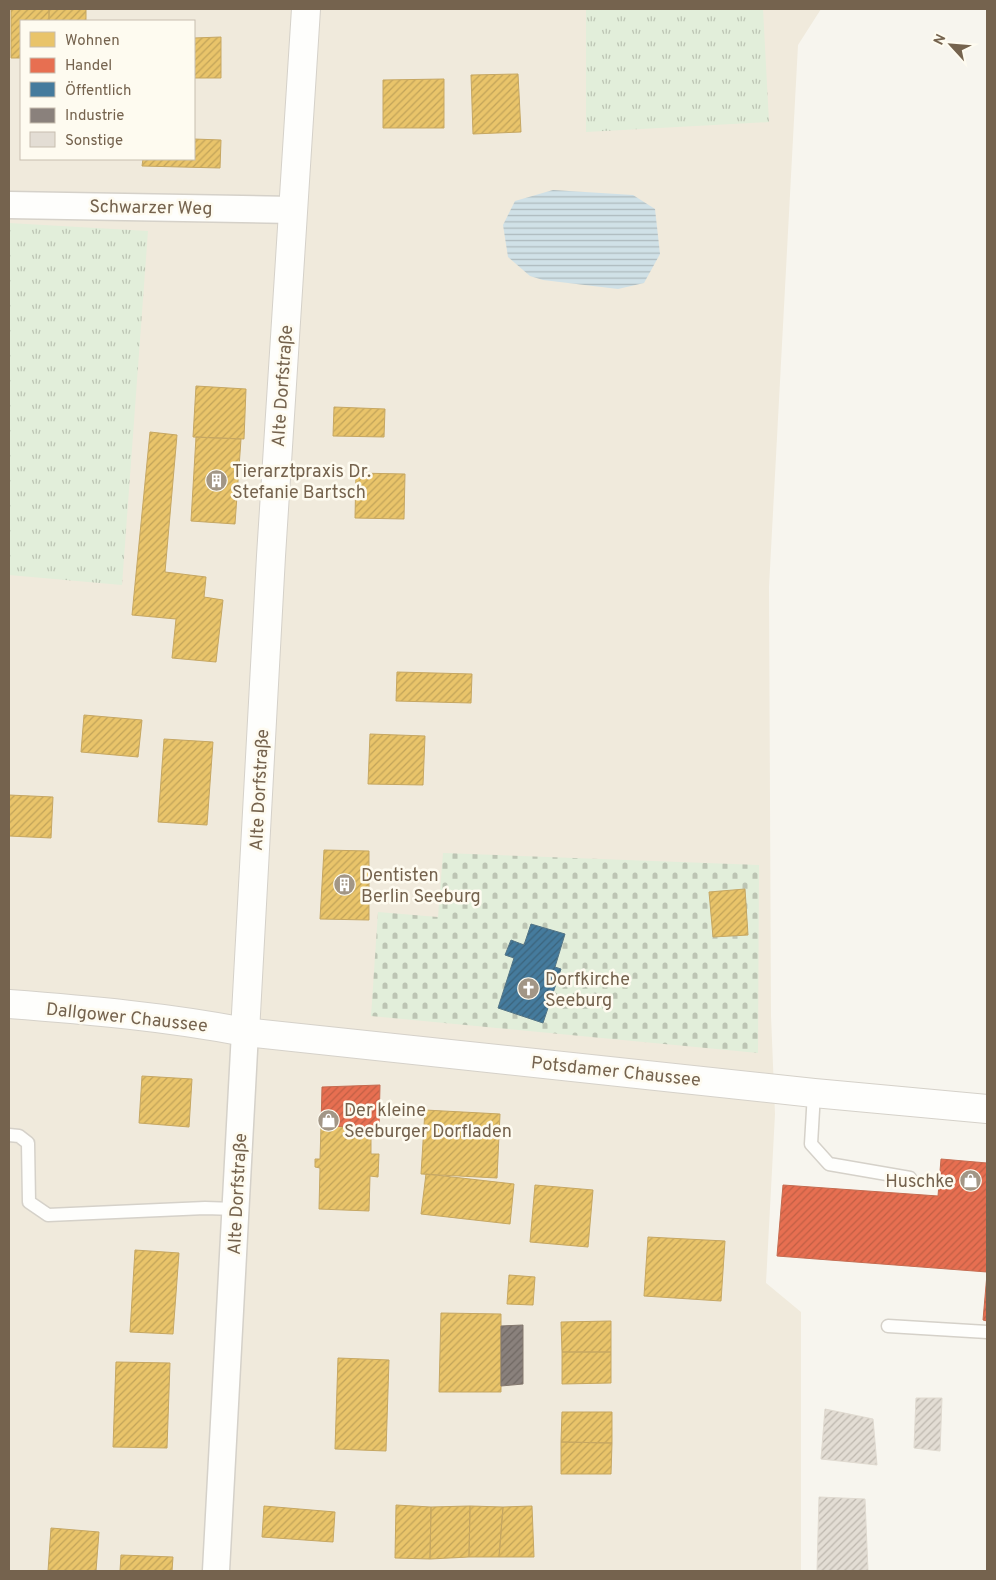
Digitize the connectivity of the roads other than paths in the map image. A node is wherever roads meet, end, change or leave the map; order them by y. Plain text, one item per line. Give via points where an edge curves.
1 (306, 9) edge
2 (9, 205) edge
3 (293, 210) junction
4 (9, 1004) edge
5 (245, 1032) junction
6 (814, 1093) junction
7 (987, 1109) edge
8 (9, 1136) edge
9 (910, 1178) dead end
10 (236, 1209) junction
11 (888, 1326) dead end
12 (987, 1332) edge
13 (216, 1571) edge

1 - 3 street, Alte Dorfstraße
2 - 3 street, Schwarzer Weg
3 - 5 street, Alte Dorfstraße
4 - 5 street, Dallgower Chaussee via 205,1024
5 - 6 street, Potsdamer Chaussee
5 - 10 street, Alte Dorfstraße
6 - 7 street, Potsdamer Chaussee
6 - 9 lane via 811,1144 829,1164
8 - 10 lane via 19,1136 28,1143 29,1202 48,1215
10 - 13 street, Alte Dorfstraße
11 - 12 lane

